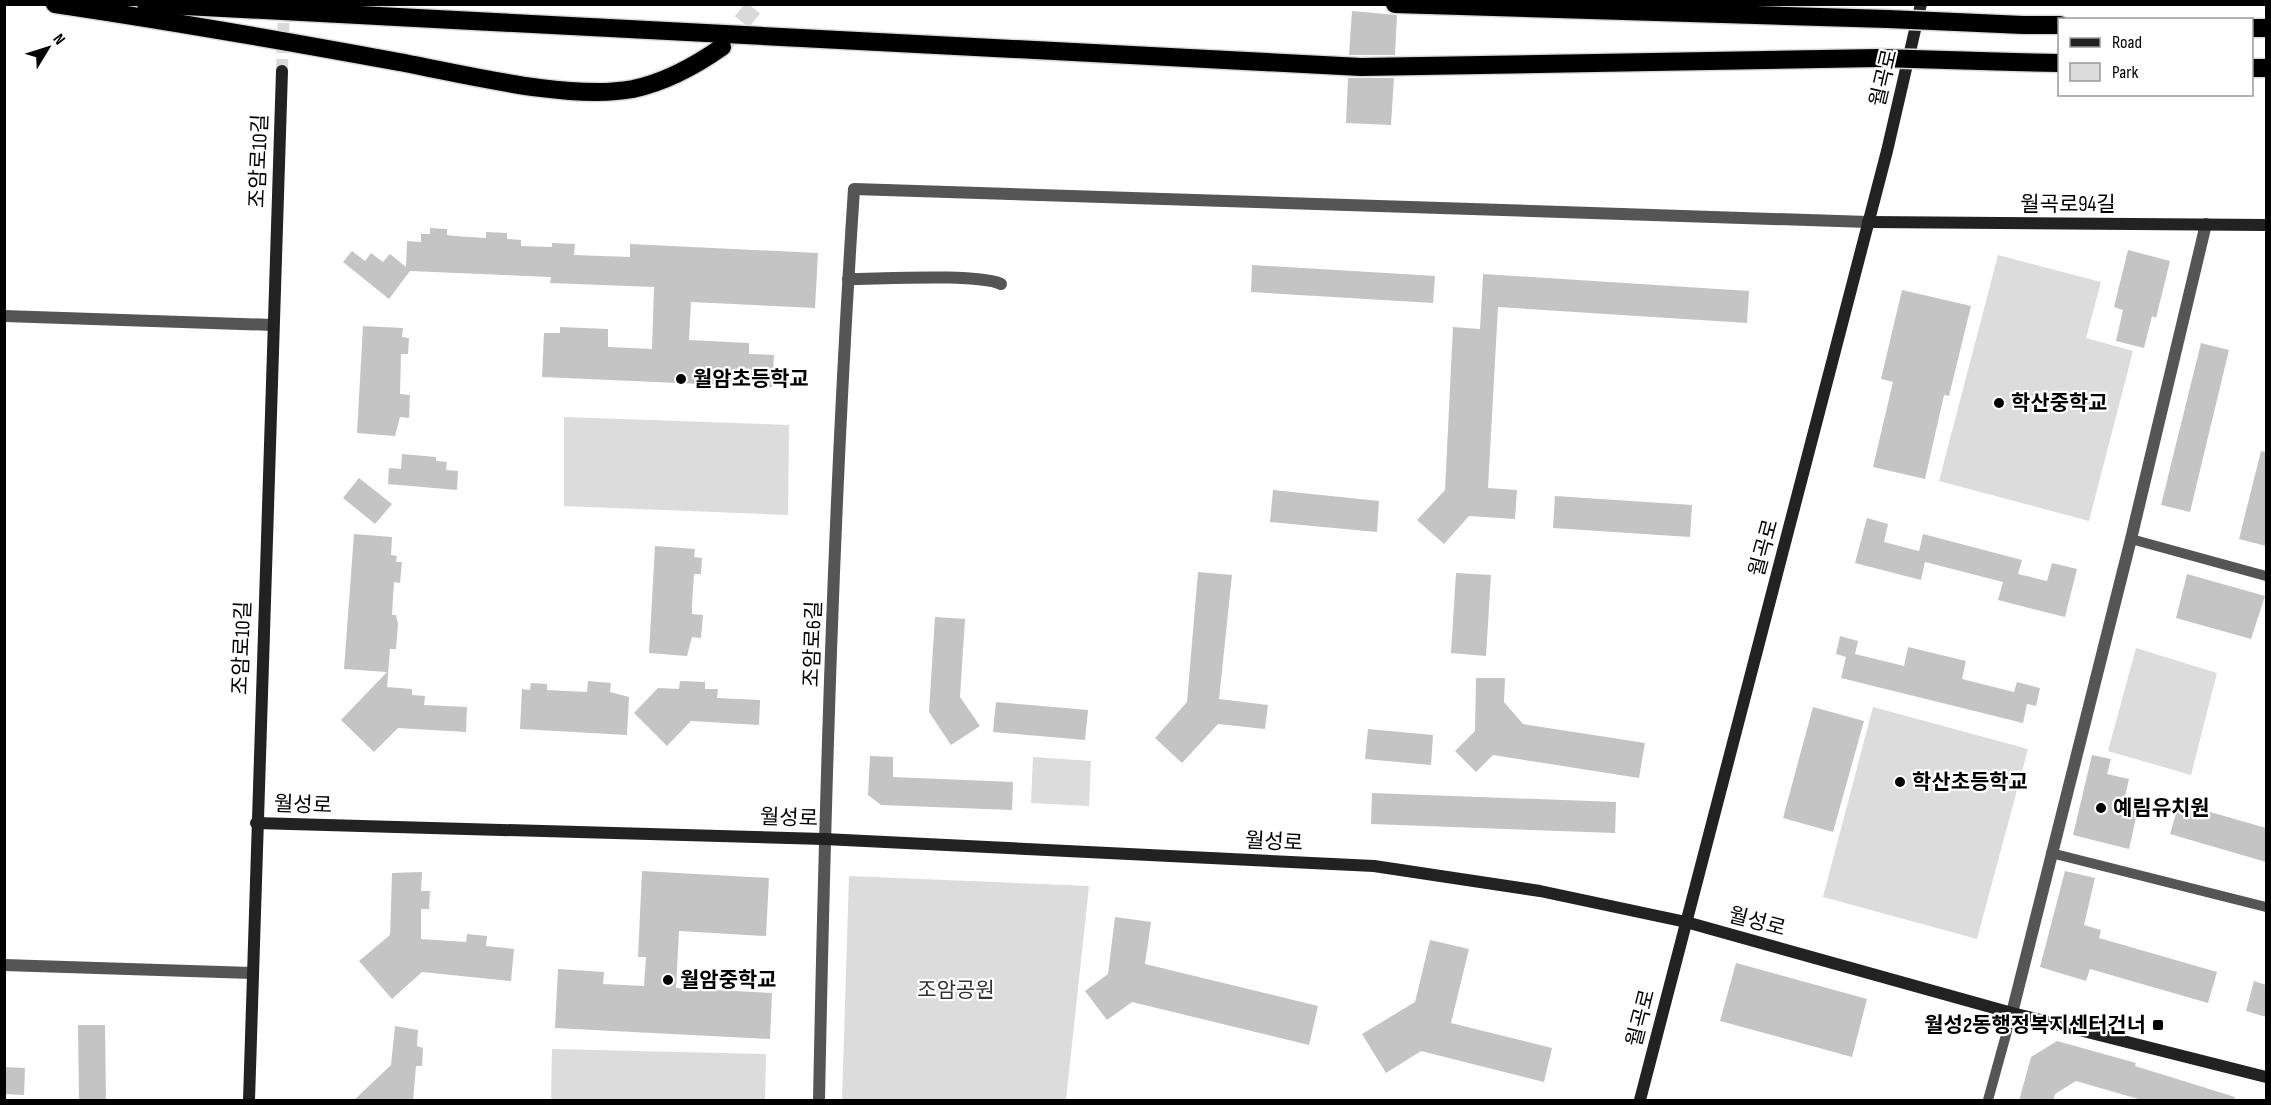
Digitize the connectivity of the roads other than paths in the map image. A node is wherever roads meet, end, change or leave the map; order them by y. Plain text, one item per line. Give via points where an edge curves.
1 (55, 4) edge
2 (146, 4) edge
3 (1395, 4) edge
4 (1921, 4) edge
5 (2058, 26) edge
6 (722, 47) tunnel mouth
7 (2058, 63) edge
8 (282, 71) tunnel mouth
9 (1868, 222) junction
10 (2206, 224) junction
11 (2266, 225) edge
12 (848, 279) junction
13 (1001, 284) dead end
14 (4, 316) edge
15 (273, 325) junction
16 (2131, 539) junction
17 (2266, 576) edge
18 (256, 823) junction
19 (824, 839) junction
20 (2051, 853) junction
21 (2266, 908) edge
22 (1686, 922) junction
23 (4, 964) edge
24 (252, 973) junction
25 (2012, 1012) junction
26 (2266, 1077) edge
27 (249, 1101) edge
28 (819, 1101) edge
29 (1640, 1101) edge
30 (1988, 1101) edge

1 - 6 highway via 195,25 515,84 582,90 631,89 664,80
2 - 7 highway, bridge via 1361,68 1879,58
3 - 5 highway, bridge
4 - 9 street, 월곡로
8 - 15 street, 조암로10길
9 - 10 street, 월곡로94길
9 - 12 street, 조암로6길 via 854,189
9 - 22 street, 월곡로
10 - 11 street, 월곡로94길
10 - 16 street
12 - 13 street via 993,280
12 - 19 street, 조암로6길
14 - 15 street
15 - 18 street, 조암로10길
16 - 17 lane
16 - 20 street
18 - 19 street, 월성로
18 - 24 street, 조암로10길
19 - 22 street, 월성로 via 1374,866 1540,891
19 - 28 street, 조암로6길
20 - 21 lane
20 - 25 street
22 - 25 street, 월성로
22 - 29 street, 월곡로
23 - 24 street
24 - 27 street, 조암로10길
25 - 26 street, 월성로
25 - 30 lane

